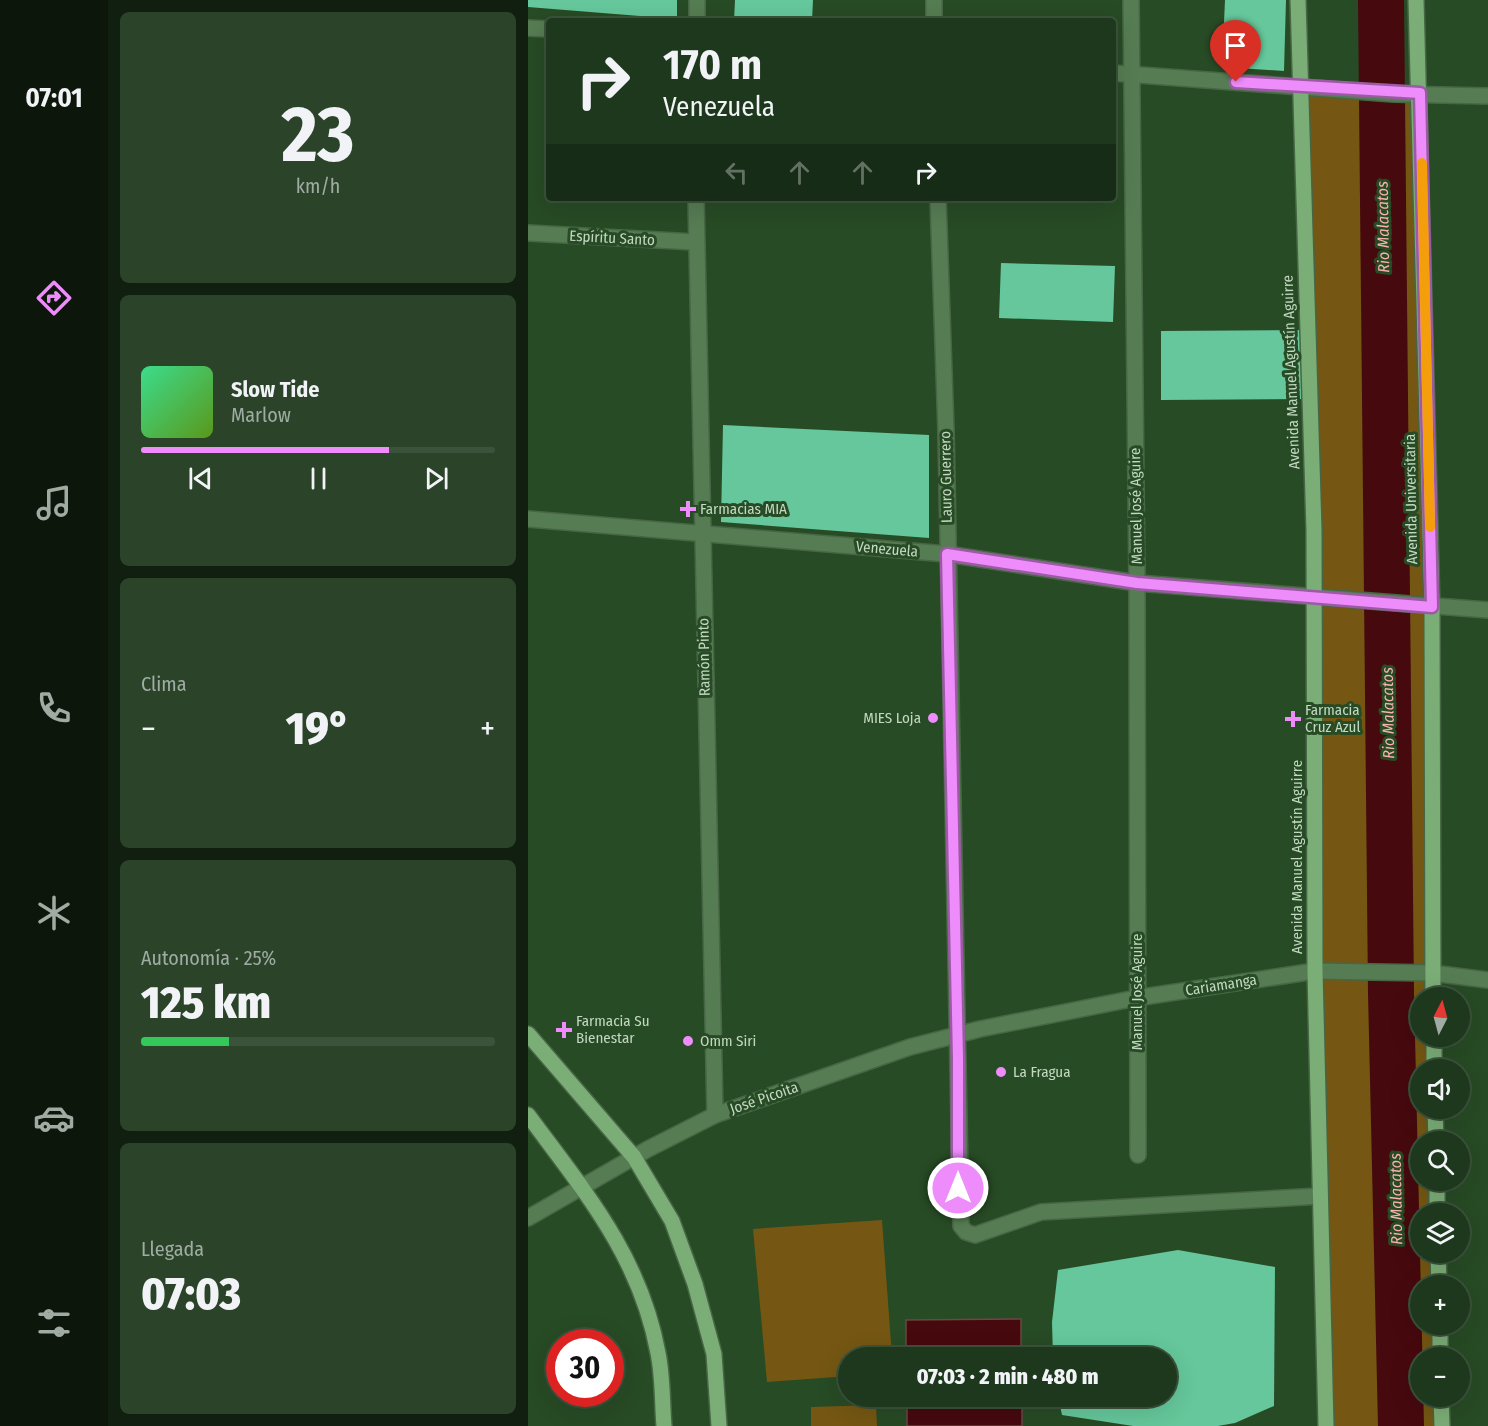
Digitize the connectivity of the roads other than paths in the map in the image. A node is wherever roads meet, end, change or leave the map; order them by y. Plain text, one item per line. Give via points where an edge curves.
1 (697, 0) edge
2 (934, 0) edge
3 (1131, 0) edge
4 (1298, 0) edge
5 (1416, 0) edge
6 (697, 18) edge
7 (934, 18) edge
8 (528, 28) edge
9 (546, 29) edge
10 (1116, 73) edge
11 (1131, 74) junction
12 (1299, 86) junction
13 (1420, 93) junction
14 (1488, 96) edge
15 (696, 201) edge
16 (938, 201) edge
17 (528, 233) edge
18 (696, 242) junction
19 (528, 519) edge
20 (701, 534) junction
21 (947, 554) junction
22 (1137, 583) junction
23 (1316, 596) junction
24 (1432, 607) junction
25 (1488, 610) edge
26 (1315, 971) junction
27 (1432, 973) junction
28 (1488, 980) edge
29 (1433, 987) edge
30 (1137, 998) junction
31 (528, 1034) edge
32 (958, 1036) junction
33 (528, 1115) edge
34 (715, 1115) junction
35 (1138, 1155) dead end
36 (634, 1158) junction
37 (582, 1188) junction
38 (1320, 1196) junction
39 (528, 1218) edge
40 (1441, 1407) edge
41 (664, 1426) edge
42 (719, 1426) edge
43 (1326, 1426) edge
44 (1442, 1426) edge

1 - 6 street
2 - 7 street
3 - 11 street, Manuel José Aguire
4 - 12 main road, Avenida Manuel Agustín Aguirre
5 - 13 main road, Avenida Universitaria
8 - 9 street
10 - 11 street
11 - 12 street
11 - 22 street, Manuel José Aguire
12 - 13 street
12 - 23 main road, Avenida Manuel Agustín Aguirre
13 - 14 street
13 - 24 main road, Avenida Universitaria
15 - 18 street, Ramón Pinto
16 - 21 street, Lauro Guerrero
17 - 18 street, Espíritu Santo
18 - 20 street, Ramón Pinto
19 - 20 street, Venezuela
20 - 21 street, Venezuela
20 - 34 street, Ramón Pinto
21 - 22 street, Venezuela
21 - 32 street, Lauro Guerrero
22 - 23 street, Venezuela
22 - 30 street, Manuel José Aguire
23 - 24 street, Venezuela
23 - 26 main road, Avenida Manuel Agustín Aguirre
24 - 25 street, Venezuela
24 - 27 main road, Avenida Universitaria
26 - 27 street, Cariamanga
26 - 30 street, Cariamanga
26 - 38 main road, Avenida Manuel Agustín Aguirre
27 - 28 street, Cariamanga
27 - 29 main road, Avenida Universitaria
30 - 32 street, Cariamanga
30 - 35 street, Manuel José Aguire
31 - 36 main road
32 - 34 street, José Picoita via 910,1047
32 - 38 street, Lauro Guerrero via 958,1188 961,1226 966,1232 975,1235 1041,1212
33 - 37 main road
34 - 36 street, José Picoita
36 - 37 street, José Picoita
36 - 42 main road via 672,1221 695,1284 714,1354
37 - 39 street, José Picoita
37 - 41 main road via 623,1249 644,1298 658,1354
38 - 43 main road, Avenida Manuel Agustín Aguirre
40 - 44 main road

